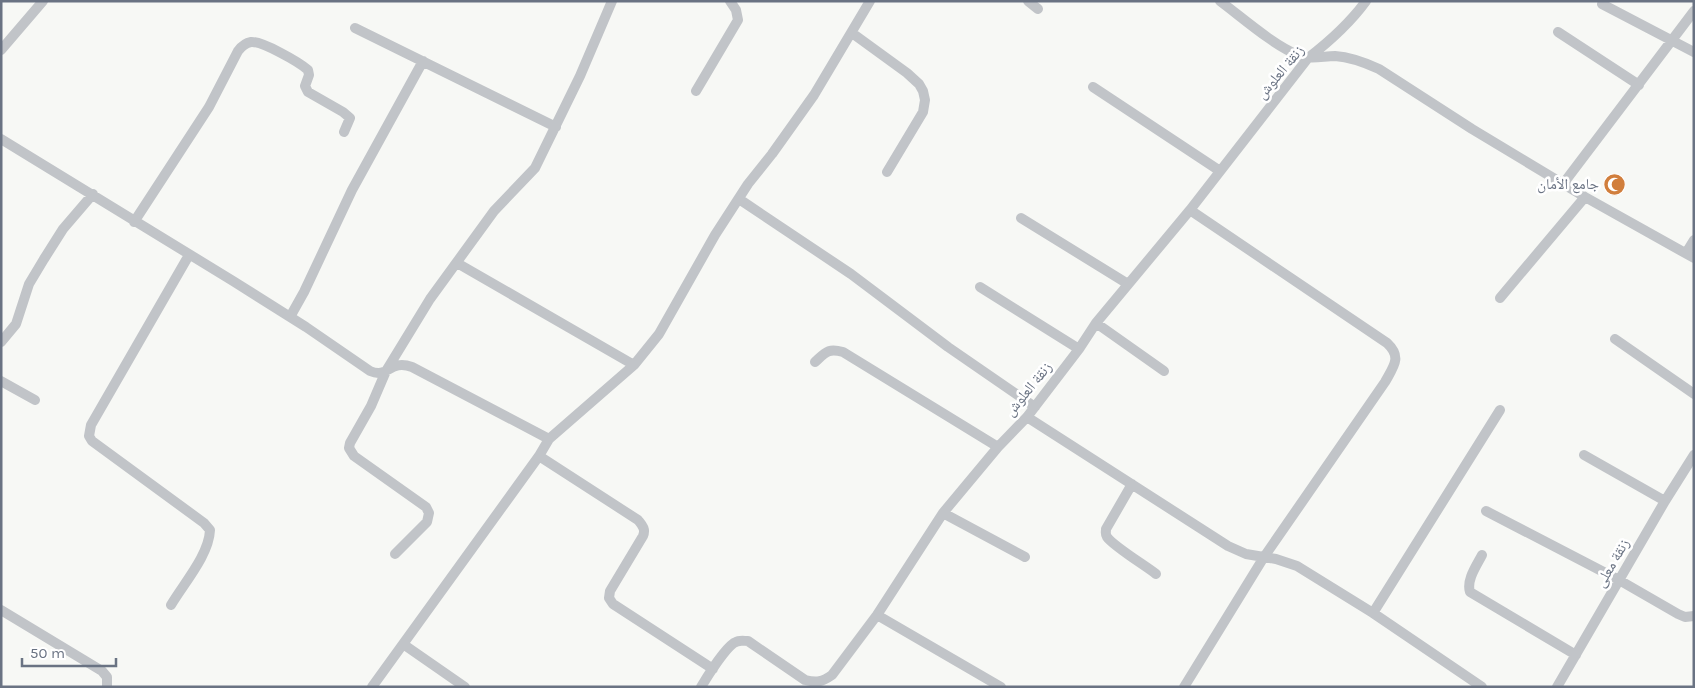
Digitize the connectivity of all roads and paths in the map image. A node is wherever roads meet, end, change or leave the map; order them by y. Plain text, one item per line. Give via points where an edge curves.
1 (43, 1) edge
2 (612, 1) edge
3 (730, 1) edge
4 (870, 1) edge
5 (1028, 1) edge
6 (1220, 1) edge
7 (1366, 1) edge
8 (1602, 4) dead end
9 (1038, 9) dead end
10 (1694, 11) edge
11 (355, 28) dead end
12 (1558, 32) dead end
13 (852, 33) junction
14 (1672, 40) junction
15 (1, 50) edge
16 (1694, 52) edge
17 (1308, 58) junction
18 (423, 61) junction
19 (1639, 85) junction
20 (1093, 87) dead end
21 (696, 91) dead end
22 (556, 127) junction
23 (344, 132) dead end
24 (1, 139) edge
25 (1220, 171) junction
26 (887, 172) dead end
27 (1562, 184) junction
28 (93, 194) junction
29 (1584, 197) junction
30 (739, 199) junction
31 (1190, 210) junction
32 (1021, 218) dead end
33 (134, 222) junction
34 (1694, 240) edge
35 (189, 255) junction
36 (1690, 255) edge
37 (457, 263) junction
38 (1128, 284) junction
39 (980, 287) dead end
40 (1500, 298) dead end
41 (290, 317) junction
42 (1096, 324) junction
43 (1615, 339) dead end
44 (1, 342) edge
45 (1079, 349) junction
46 (815, 362) dead end
47 (634, 365) junction
48 (386, 371) junction
49 (1164, 371) dead end
50 (1, 381) edge
51 (1694, 394) edge
52 (35, 400) dead end
53 (1035, 407) junction
54 (1500, 410) dead end
55 (1027, 417) junction
56 (549, 439) junction
57 (998, 447) junction
58 (1584, 455) dead end
59 (1694, 455) edge
60 (539, 456) junction
61 (1132, 484) junction
62 (1665, 501) junction
63 (1486, 512) dead end
64 (943, 513) junction
65 (395, 554) dead end
66 (1482, 555) dead end
67 (1024, 557) dead end
68 (1264, 557) junction
69 (1156, 574) dead end
70 (1619, 580) junction
71 (171, 605) dead end
72 (1, 610) edge
73 (1373, 613) junction
74 (877, 614) junction
75 (1694, 616) edge
76 (403, 644) junction
77 (1576, 655) junction
78 (713, 668) junction
79 (108, 687) edge
80 (372, 687) edge
81 (465, 687) edge
82 (700, 687) edge
83 (1001, 687) edge
84 (1184, 687) edge
85 (1482, 687) edge
86 (1557, 687) edge

1 - 15 street
2 - 22 street
3 - 21 street via 738,20
4 - 13 street
5 - 9 street
6 - 17 street via 1267,36
7 - 17 street, زنقة العلوش via 1353,18
8 - 14 street
10 - 14 street
11 - 18 street
12 - 19 street
13 - 26 street via 908,73 923,92 923,112
13 - 30 street via 814,95
14 - 16 street
14 - 19 street
17 - 25 street, زنقة العلوش
17 - 27 street via 1337,56 1379,69
18 - 22 street
18 - 41 street via 352,190
19 - 27 street
20 - 25 street
22 - 37 street via 535,168 494,211
23 - 33 street via 350,118 308,92 305,86 308,70 258,42 249,42 238,51 209,107
24 - 28 street
25 - 31 street, زنقة العلوش
27 - 29 street
28 - 33 street
28 - 44 street via 63,229 44,259 29,284 16,324
29 - 36 street
29 - 40 street
30 - 47 street via 659,334
30 - 53 street via 852,274 948,347
31 - 38 street, زنقة العلوش
31 - 68 street via 1387,343 1396,356 1385,382
32 - 38 street
33 - 35 street
34 - 36 street
35 - 41 street
35 - 71 street via 89,431 92,441 210,530 206,550
37 - 47 street
37 - 48 street via 430,299
38 - 42 street, زنقة العلوش
39 - 45 street
41 - 48 street via 370,371 377,374
42 - 45 street, زنقة العلوش
42 - 49 street
43 - 51 street
45 - 53 street, زنقة العلوش
46 - 57 street via 833,349 843,352
47 - 56 street
48 - 56 street via 398,364 412,366
48 - 65 street via 349,448 354,456 426,507 429,513 427,522
50 - 52 street
53 - 55 street, زنقة العلوش
54 - 73 street
55 - 57 street, زنقة العلوش
55 - 61 street
56 - 60 street
57 - 64 street, زنقة العلوش
58 - 62 street
59 - 62 street, زنقة معلى
60 - 76 street
60 - 78 street via 643,526 643,536 610,591 609,598 613,604
61 - 68 street via 1228,546
61 - 69 street via 1106,532 1108,537
62 - 70 street, زنقة معلى
63 - 70 street
64 - 67 street
64 - 74 street, زنقة العلوش
66 - 77 street via 1472,575 1470,592
68 - 73 street via 1297,566
68 - 84 street
70 - 75 street via 1678,614
70 - 77 street, زنقة معلى
72 - 79 street via 102,671
73 - 85 street
74 - 78 street, زنقة العلوش via 832,676 823,682 805,680 748,641 732,644
74 - 83 street
76 - 80 street
76 - 81 street
77 - 86 street, زنقة معلى
78 - 82 street, زنقة العلوش

